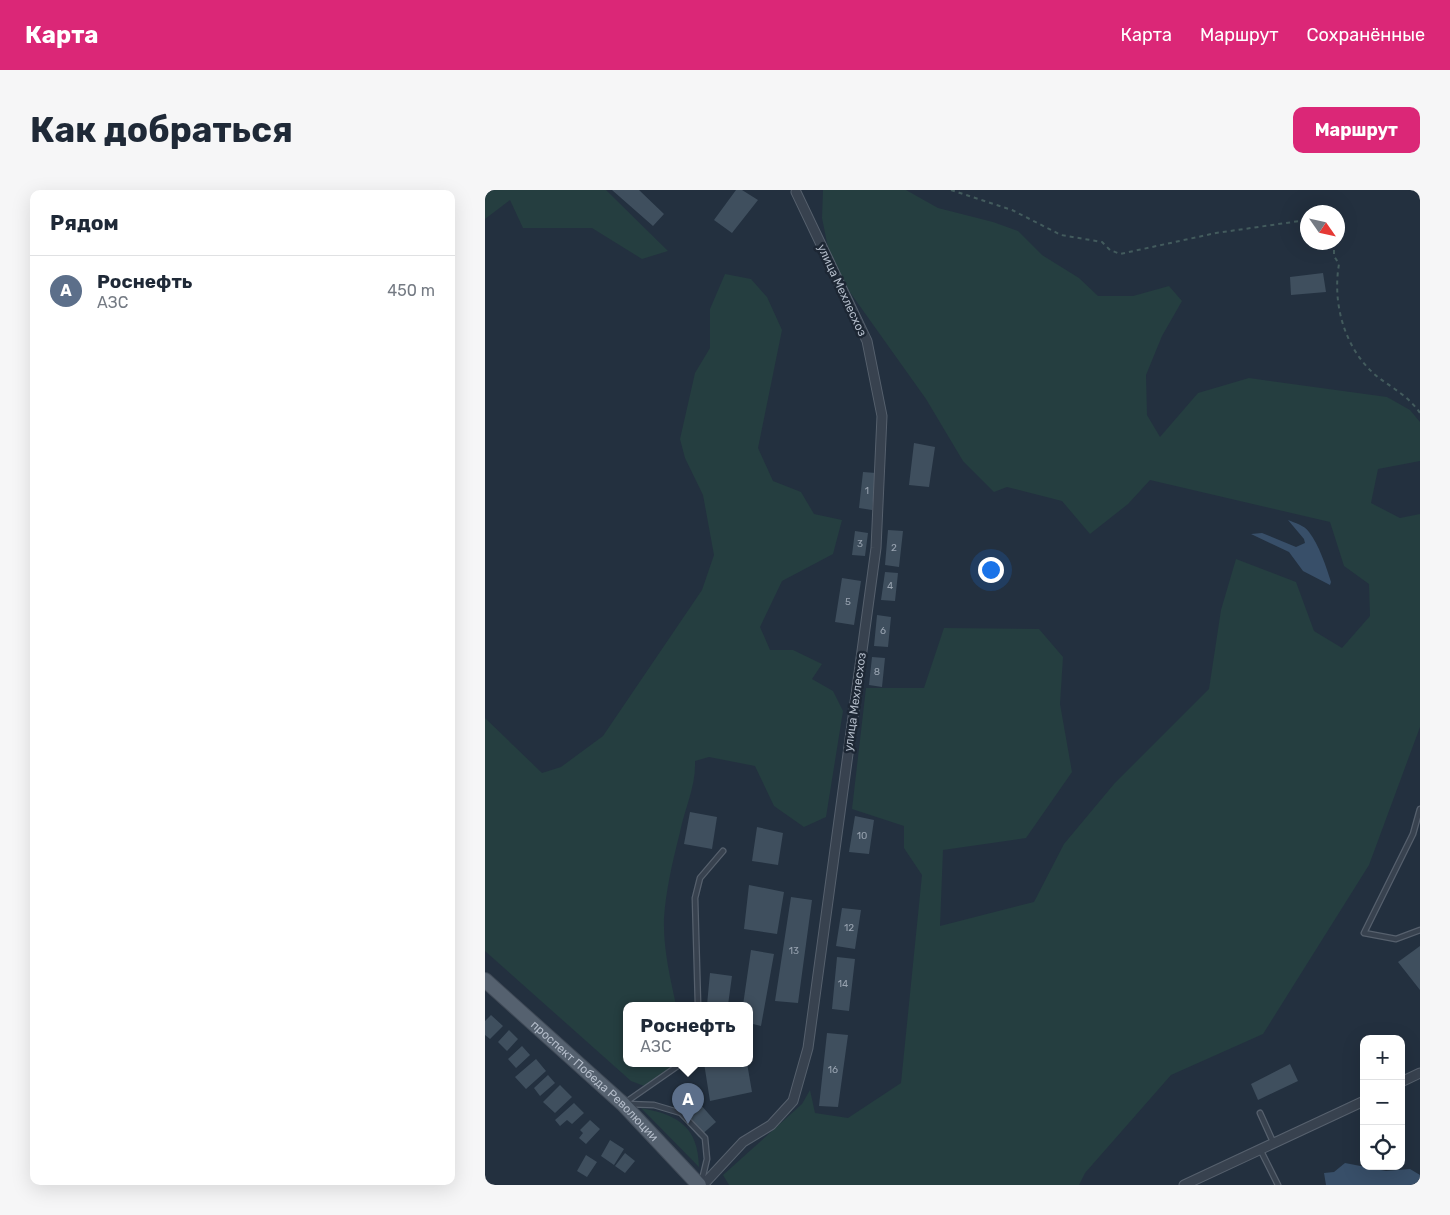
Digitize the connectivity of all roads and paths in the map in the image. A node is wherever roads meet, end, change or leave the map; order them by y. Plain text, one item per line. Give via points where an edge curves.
1 (951, 190) edge
2 (796, 192) dead end
3 (1300, 221) edge
4 (1334, 250) edge
5 (1420, 412) edge
6 (1420, 809) edge
7 (723, 851) dead end
8 (1420, 930) edge
9 (485, 980) edge
10 (698, 1002) edge
11 (676, 1067) edge
12 (1420, 1073) edge
13 (1405, 1080) edge
14 (1360, 1103) edge
15 (623, 1104) junction
16 (1261, 1114) dead end
17 (1274, 1144) junction
18 (1261, 1151) junction
19 (701, 1185) edge
20 (1184, 1185) edge
21 (1278, 1185) edge

1 - 3 path via 1012,210 1061,235 1102,242 1120,254 1216,233
2 - 19 street, улица Мехлесхоз via 867,341 882,416 876,548 808,1048 793,1101 771,1125 743,1142
4 - 5 path via 1339,264 1336,281 1338,311 1345,333 1364,364
6 - 8 lane via 1413,834 1364,933 1396,939
7 - 10 lane via 700,878 695,898
9 - 15 main road, проспект Победа Революции
11 - 15 lane
12 - 13 street
14 - 17 street
15 - 19 main road, проспект Победа Революции
15 - 19 lane via 653,1105 681,1113 705,1138 707,1159
16 - 17 lane
17 - 18 street
18 - 20 street
18 - 21 lane

